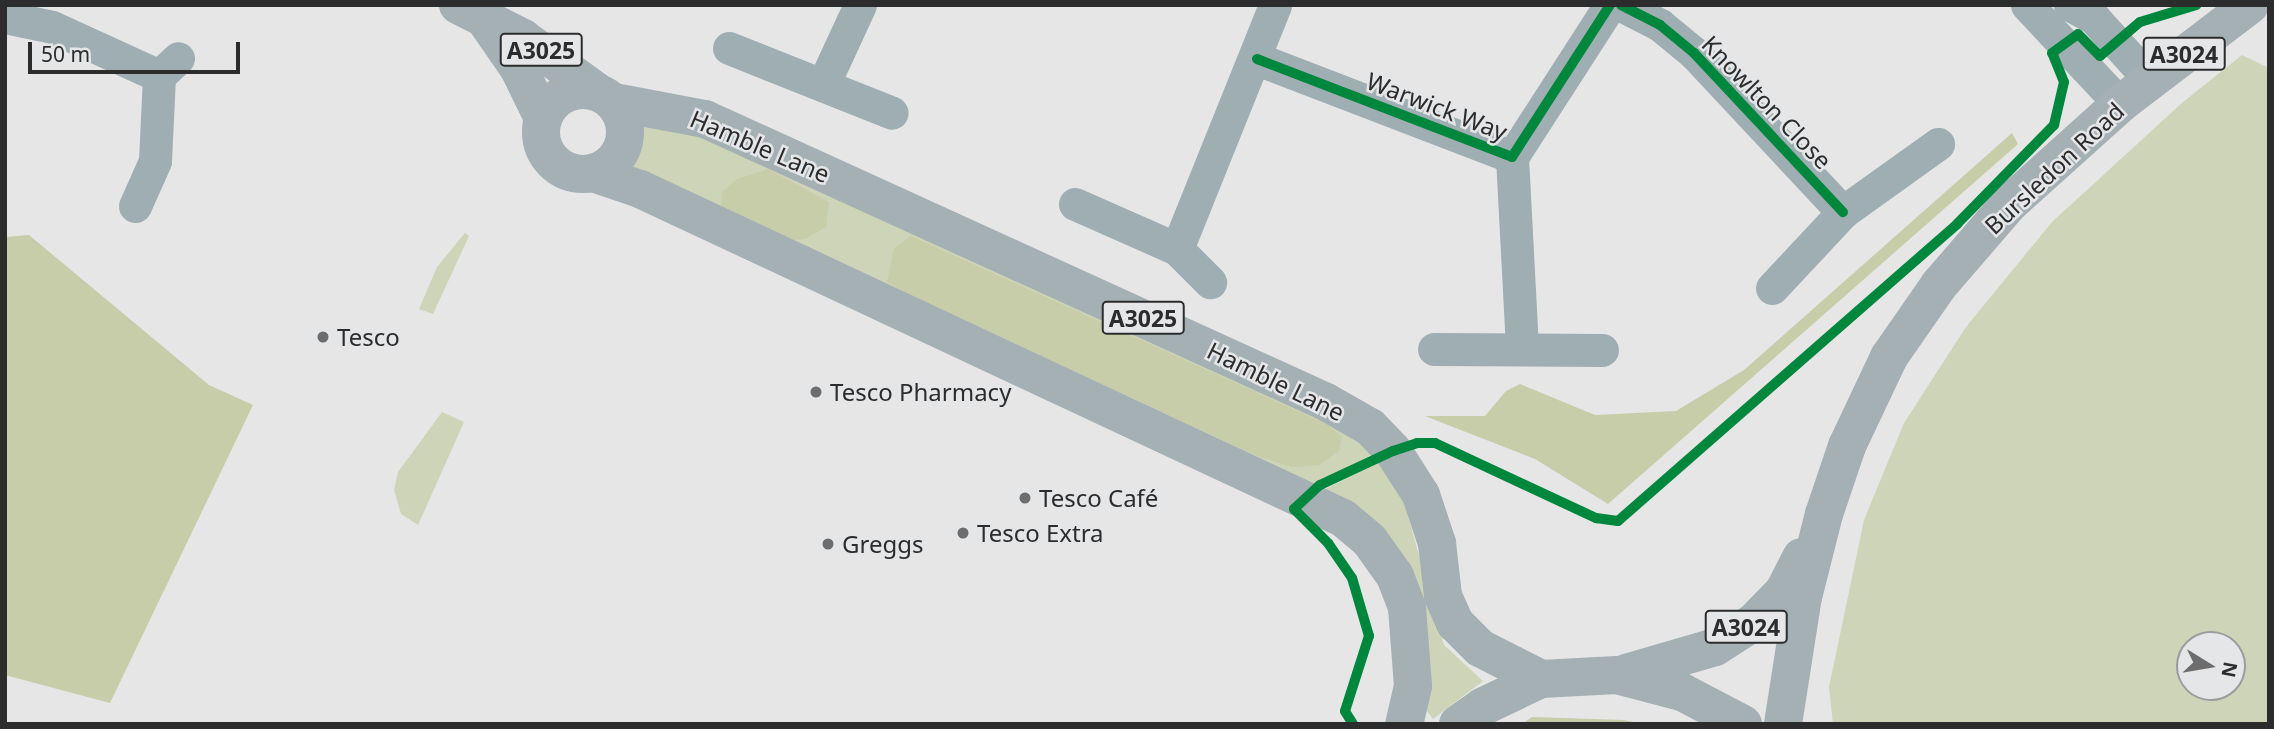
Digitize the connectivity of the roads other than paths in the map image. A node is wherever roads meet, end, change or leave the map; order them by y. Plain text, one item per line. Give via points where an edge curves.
1 (860, 5) edge
2 (1610, 5) edge
3 (1621, 5) edge
4 (2027, 5) edge
5 (2070, 5) edge
6 (2250, 5) edge
7 (1267, 8) edge
8 (471, 11) edge
9 (5, 17) edge
10 (729, 48) dead end
11 (1257, 59) junction
12 (2150, 80) junction
13 (822, 85) junction
14 (605, 97) junction
15 (2120, 104) junction
16 (892, 113) dead end
17 (543, 118) junction
18 (1938, 144) dead end
19 (1512, 156) junction
20 (593, 173) junction
21 (1075, 204) dead end
22 (135, 206) dead end
23 (1843, 212) junction
24 (1178, 249) junction
25 (1210, 282) dead end
26 (1772, 288) dead end
27 (1434, 349) dead end
28 (1522, 349) junction
29 (1602, 350) dead end
30 (1824, 514) junction
31 (1617, 675) junction
32 (1541, 679) junction
33 (1404, 724) edge
34 (1458, 724) edge
35 (1743, 724) edge
36 (1783, 724) edge

1 - 13 street
2 - 19 street, Warwick Way
3 - 23 street, Knowlton Close via 1660,25 1694,53
4 - 15 street
5 - 12 street via 2094,18
6 - 12 main road, Bursledon Road / A3024
7 - 11 street
8 - 14 main road, Hamble Lane / A3025 via 523,38
8 - 17 main road, Hamble Lane / A3025 via 519,69
9 - 22 street via 52,27 169,67 155,160
10 - 13 street
11 - 19 street, Warwick Way
11 - 24 street
12 - 15 main road, Bursledon Road / A3024
13 - 16 street
14 - 17 main road via 570,92 558,97
14 - 20 main road via 624,125 622,150 605,168
14 - 32 main road, Hamble Lane / A3025 via 705,119 1288,384 1370,427 1394,451 1421,495 1437,543 1443,596 1455,623 1480,648
15 - 30 main road, Bursledon Road / A3024 via 2009,204 1939,285 1889,357 1847,446
17 - 20 main road via 542,140 551,160 569,172
18 - 23 street
19 - 28 street
20 - 33 main road via 640,189 1343,518 1370,541 1395,576 1407,608 1413,686
21 - 24 street
23 - 26 street
24 - 25 street
27 - 28 street
28 - 29 street
30 - 31 main road, Bursledon Road / A3024 via 1784,591 1754,622 1715,647 1669,664
30 - 36 main road, Bursledon Road / A3024 via 1803,597
31 - 32 main road
31 - 35 main road via 1682,692
32 - 34 main road via 1482,707

